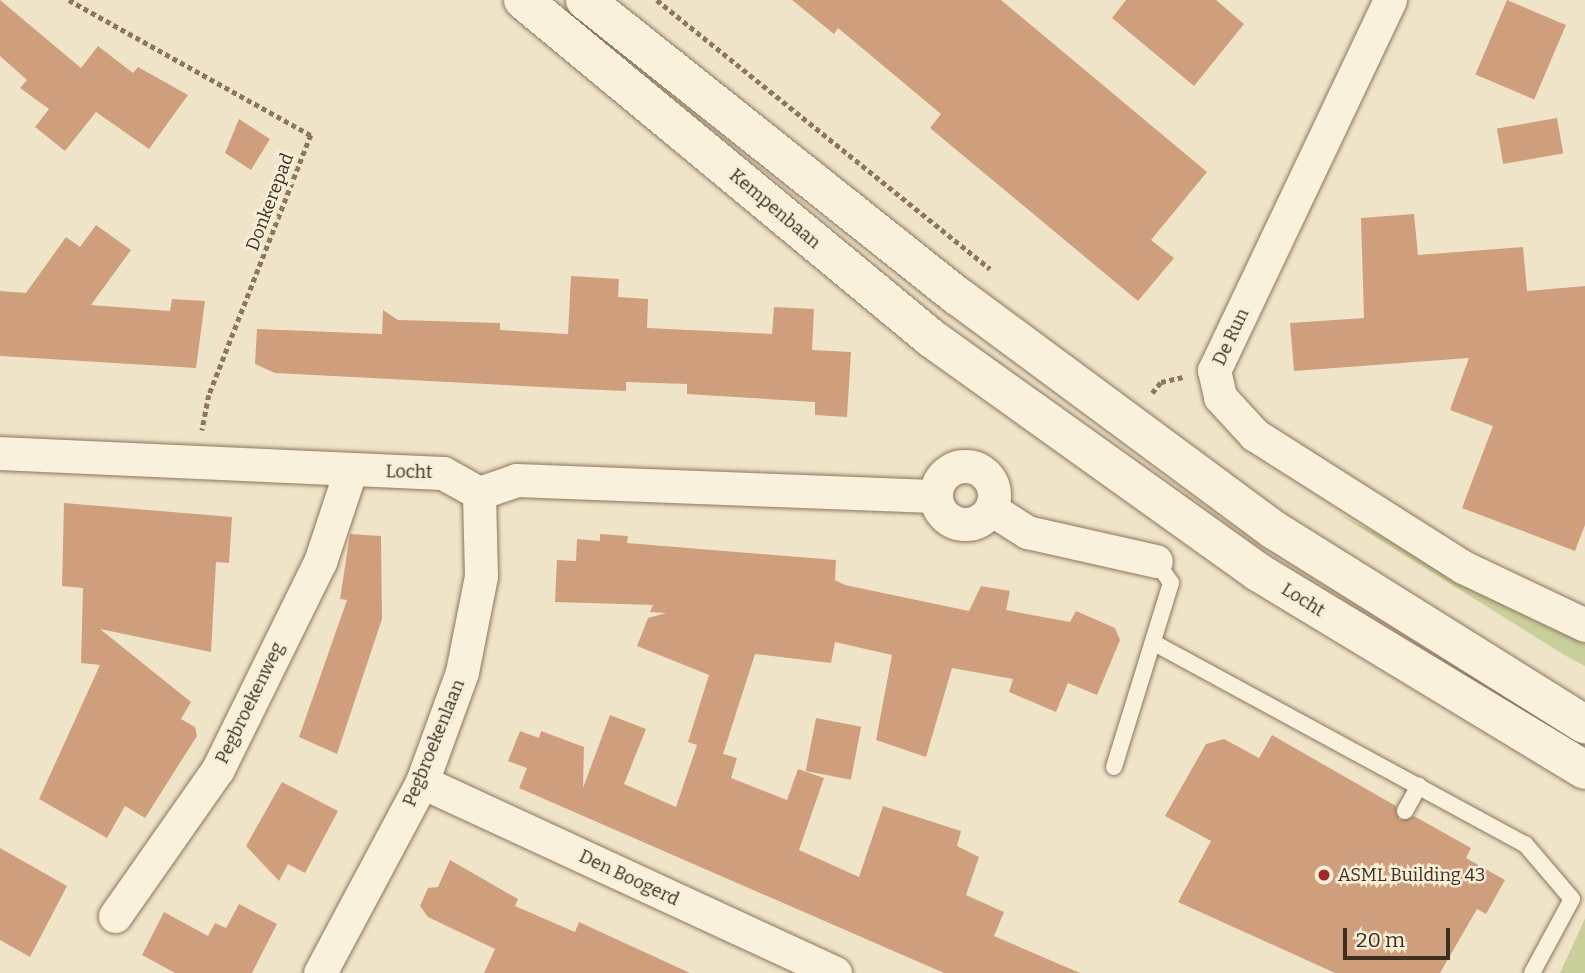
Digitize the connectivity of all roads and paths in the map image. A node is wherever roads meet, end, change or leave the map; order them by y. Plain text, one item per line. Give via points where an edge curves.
1 (69, 0) edge
2 (523, 0) edge
3 (585, 0) edge
4 (657, 0) edge
5 (1390, 0) edge
6 (998, 276) dead end
7 (1137, 389) dead end
8 (1148, 397) dead end
9 (1033, 411) joint
10 (0, 453) edge
11 (195, 462) junction
12 (350, 472) junction
13 (479, 493) junction
14 (936, 496) junction
15 (991, 509) junction
16 (1156, 561) joint
17 (1585, 625) edge
18 (1156, 644) junction
19 (1585, 723) edge
20 (1114, 766) dead end
21 (1585, 770) edge
22 (422, 782) junction
23 (1419, 786) junction
24 (1405, 811) dead end
25 (116, 916) dead end
26 (320, 973) edge
27 (835, 973) edge
28 (1532, 973) edge

1 - 11 path, Donkerepad via 311,135 209,395
2 - 9 main road, Kempenbaan via 932,338
3 - 19 main road via 1062,375 1274,530
4 - 6 path
5 - 17 street, De Run via 1214,370 1220,397 1255,435 1452,559
7 - 8 path
9 - 21 main road, Locht via 1258,572
10 - 11 street, Locht
11 - 12 street, Locht
12 - 13 street, Locht via 443,473
12 - 25 street, Pegbroekenweg via 320,562 218,769
13 - 14 street via 516,480
13 - 22 street, Pegbroekenlaan via 481,576 462,672
14 - 15 street via 943,514 959,523 977,522
14 - 15 street via 942,476 971,466 989,478
15 - 16 street via 1027,531
16 - 18 lane via 1171,583
18 - 20 lane
18 - 23 lane
22 - 26 street, Pegbroekenlaan
22 - 27 street, Den Boogerd
23 - 24 lane
23 - 28 lane via 1525,844 1572,900

